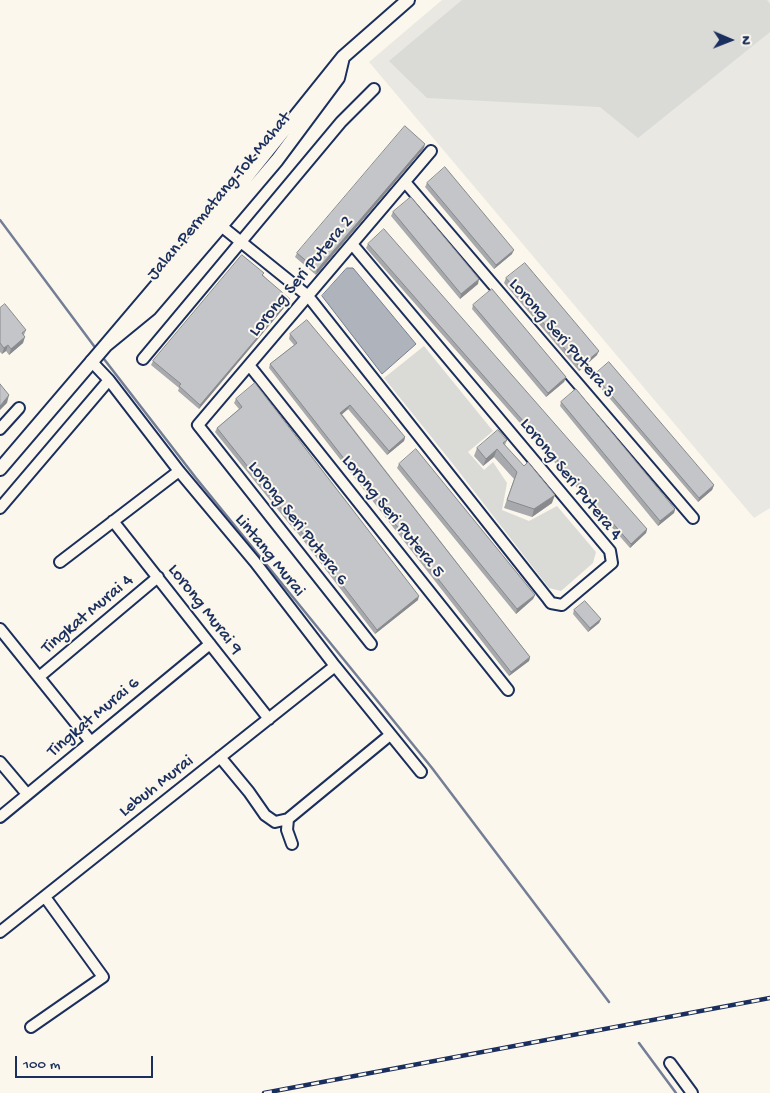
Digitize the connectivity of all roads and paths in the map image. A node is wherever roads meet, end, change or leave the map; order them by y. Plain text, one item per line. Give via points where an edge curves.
1 (408, 0) edge
2 (374, 88) dead end
3 (431, 150) dead end
4 (405, 182) junction
5 (217, 223) junction
6 (242, 243) junction
7 (352, 244) junction
8 (308, 296) junction
9 (143, 360) dead end
10 (91, 361) junction
11 (249, 364) junction
12 (109, 380) junction
13 (19, 408) dead end
14 (198, 425) joint
15 (0, 429) edge
16 (0, 469) edge
17 (179, 471) junction
18 (0, 508) edge
19 (694, 518) dead end
20 (113, 521) junction
21 (60, 562) dead end
22 (158, 577) junction
23 (0, 630) edge
24 (210, 644) junction
25 (371, 644) dead end
26 (335, 666) junction
27 (39, 677) junction
28 (508, 690) dead end
29 (269, 719) junction
30 (390, 735) junction
31 (91, 742) junction
32 (220, 757) junction
33 (0, 762) edge
34 (420, 772) dead end
35 (28, 794) junction
36 (0, 817) edge
37 (288, 819) junction
38 (292, 844) dead end
39 (45, 897) junction
40 (0, 932) edge
41 (31, 1027) dead end
42 (670, 1063) dead end
43 (692, 1093) edge

1 - 5 street, Jalan Permatang Tok Mahat via 343,57 338,78 277,160
2 - 6 street via 341,122
3 - 4 street, Lorong Seri Putera 2
4 - 7 street, Lorong Seri Putera 2
4 - 19 street, Lorong Seri Putera 3
5 - 6 street
5 - 10 street, Jalan Permatang Tok Mahat via 150,309
6 - 8 street
6 - 9 street
7 - 8 street, Lorong Seri Putera 2
7 - 8 street, Lorong Seri Putera 4 via 610,551 612,563 562,605 551,603
8 - 11 street, Lorong Seri Putera 2
10 - 12 street, Lintang Murai
10 - 16 street, Jalan Permatang Tok Mahat
11 - 14 street, Lorong Seri Putera 2
11 - 28 street, Lorong Seri Putera 5
12 - 17 street, Lintang Murai
12 - 18 street
13 - 15 street
14 - 25 street, Lorong Seri Putera 6
17 - 20 street
17 - 26 street, Lintang Murai
20 - 21 street
20 - 22 street, Lorong Murai 9
22 - 24 street, Lorong Murai 9
22 - 27 street, Tingkat Murai 4
23 - 27 street
24 - 29 street, Lorong Murai 9
24 - 31 street, Tingkat Murai 6
26 - 29 street, Lebuh Murai
26 - 30 street, Lintang Murai
27 - 31 street
29 - 32 street, Lebuh Murai
30 - 34 street, Lintang Murai
30 - 37 street
31 - 35 street, Tingkat Murai 6
32 - 37 street via 265,816 275,822
32 - 39 street, Lebuh Murai
33 - 35 street
35 - 36 street, Tingkat Murai 6
37 - 38 street via 287,830
39 - 40 street, Lebuh Murai
39 - 41 street via 103,977
42 - 43 street

